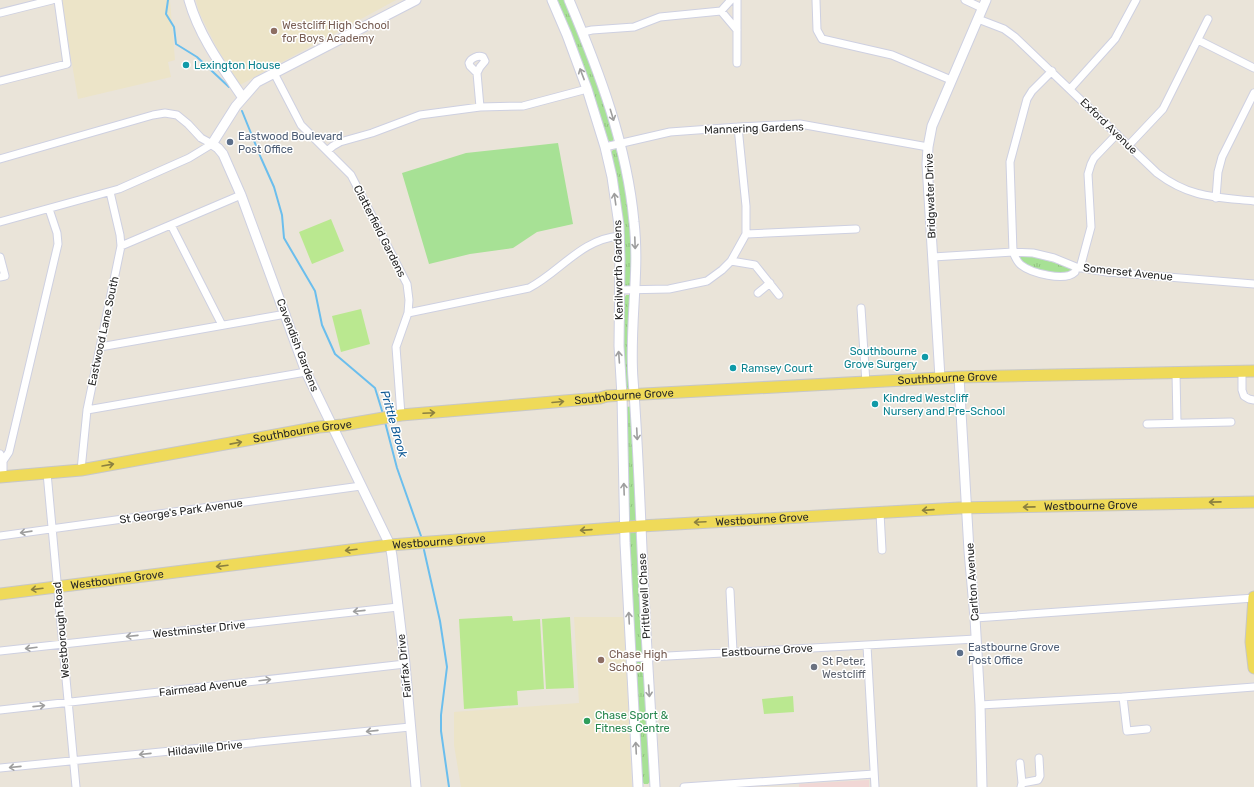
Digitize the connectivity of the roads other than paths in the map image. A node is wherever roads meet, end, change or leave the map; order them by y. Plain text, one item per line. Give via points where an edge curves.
1 (52, 0) edge
2 (58, 0) edge
3 (188, 0) edge
4 (416, 0) edge
5 (552, 0) edge
6 (569, 0) edge
7 (731, 0) edge
8 (736, 0) edge
9 (816, 0) edge
10 (965, 0) edge
11 (1136, 0) edge
12 (984, 4) edge
13 (721, 11) junction
14 (0, 13) edge
15 (978, 19) junction
16 (1208, 19) dead end
17 (737, 30) junction
18 (583, 32) junction
19 (1198, 40) junction
20 (737, 63) dead end
21 (1254, 68) edge
22 (1052, 71) junction
23 (274, 73) junction
24 (477, 73) dead end
25 (951, 80) junction
26 (0, 81) edge
27 (587, 89) junction
28 (1070, 89) junction
29 (1254, 93) edge
30 (243, 98) junction
31 (480, 107) junction
32 (738, 127) junction
33 (1117, 134) junction
34 (620, 143) junction
35 (212, 144) junction
36 (1129, 145) junction
37 (605, 147) junction
38 (928, 147) junction
39 (328, 151) junction
40 (0, 159) edge
41 (110, 192) junction
42 (241, 195) junction
43 (1216, 198) junction
44 (1254, 201) edge
45 (49, 209) junction
46 (0, 222) edge
47 (171, 225) junction
48 (856, 229) dead end
49 (746, 234) junction
50 (620, 236) junction
51 (121, 246) junction
52 (1013, 252) junction
53 (0, 257) edge
54 (932, 257) junction
55 (731, 261) junction
56 (1078, 267) junction
57 (0, 277) edge
58 (770, 283) junction
59 (1254, 284) edge
60 (620, 290) junction
61 (636, 290) junction
62 (758, 293) dead end
63 (778, 294) dead end
64 (861, 308) dead end
65 (408, 313) junction
66 (286, 314) junction
67 (222, 325) junction
68 (100, 347) junction
69 (1254, 371) edge
70 (306, 372) junction
71 (1242, 372) junction
72 (1176, 373) junction
73 (959, 377) junction
74 (940, 378) junction
75 (866, 383) junction
76 (630, 395) junction
77 (1254, 400) edge
78 (87, 410) junction
79 (390, 416) junction
80 (1230, 422) dead end
81 (1177, 423) junction
82 (1147, 424) dead end
83 (332, 426) junction
84 (1, 458) edge
85 (81, 470) junction
86 (47, 473) junction
87 (2, 477) edge
88 (640, 481) junction
89 (361, 486) junction
90 (1254, 502) edge
91 (966, 508) junction
92 (880, 513) junction
93 (641, 526) junction
94 (627, 527) junction
95 (52, 529) junction
96 (0, 536) edge
97 (390, 545) junction
98 (882, 550) dead end
99 (58, 586) junction
100 (730, 591) dead end
101 (0, 594) edge
102 (1254, 597) edge
103 (398, 607) junction
104 (975, 618) junction
105 (976, 640) junction
106 (63, 644) junction
107 (867, 646) junction
108 (0, 651) edge
109 (733, 652) junction
110 (647, 657) junction
111 (631, 658) junction
112 (405, 664) junction
113 (1254, 668) edge
114 (1254, 687) edge
115 (1123, 697) junction
116 (68, 703) junction
117 (980, 705) junction
118 (0, 710) edge
119 (410, 727) junction
120 (1147, 729) dead end
121 (1039, 758) dead end
122 (74, 761) junction
123 (1020, 763) dead end
124 (0, 768) edge
125 (874, 774) junction
126 (1021, 785) edge
127 (76, 787) edge
128 (416, 787) edge
129 (638, 787) edge
130 (655, 787) edge
131 (684, 787) edge
132 (875, 787) edge
133 (982, 787) edge

1 - 14 street
2 - 26 street via 67,64
3 - 30 street via 202,34
4 - 23 street
27 -> 5 street, Kenilworth Gardens
6 - 18 street, Kenilworth Gardens
7 - 13 street
8 - 17 street
9 - 25 street via 817,30 822,39 886,53
10 - 12 street
11 - 28 street via 1115,39
12 - 15 street, Bridgwater Drive
13 - 17 street
13 - 18 street via 660,17 634,27
15 - 22 street, Exford Avenue via 1016,37
15 - 25 street, Bridgwater Drive
16 - 19 street
17 - 20 street
18 -> 34 street, Kenilworth Gardens
19 - 21 street
19 - 36 street via 1163,109
22 - 28 street, Exford Avenue
22 - 52 street via 1027,99 1010,162
23 - 30 street via 257,82
23 - 39 street, Clatterfield Gardens via 301,125
24 - 31 street
25 - 38 street, Bridgwater Drive via 932,126
27 - 31 street via 523,106
27 - 37 street, Kenilworth Gardens
28 - 33 street, Exford Avenue
29 - 43 street via 1222,157
30 - 35 street
31 - 39 street via 420,115 340,142
32 - 34 street, Mannering Gardens via 670,132
32 - 38 street, Mannering Gardens via 800,124
32 - 49 street via 746,206
33 - 36 street, Exford Avenue
33 - 56 street via 1094,158 1088,174 1091,227
34 - 37 street, Mannering Gardens
34 -> 61 street, Kenilworth Gardens via 635,223
35 - 40 street via 201,138 175,114 165,113
35 - 41 street via 189,158
35 - 42 street, Cavendish Gardens via 223,154
36 - 43 street, Exford Avenue via 1171,184
50 -> 37 street, Kenilworth Gardens
38 - 54 street, Bridgwater Drive
39 - 65 street, Clatterfield Gardens via 351,175 407,284
41 - 45 street
41 - 51 street, Eastwood Lane South
42 - 47 street
42 - 66 street, Cavendish Gardens
43 - 44 street, Exford Avenue
45 - 46 street
45 - 84 street via 58,244 9,452
47 - 51 street
47 - 67 street
48 - 49 street
49 - 55 street
50 - 60 street, Kenilworth Gardens
50 - 65 street via 604,239 577,252 529,288
51 - 68 street, Eastwood Lane South
52 - 54 street, Somerset Avenue
52 - 56 street, Somerset Avenue via 1033,253
52 - 56 street via 1020,265 1050,276 1068,276
53 - 57 street via 5,276
54 - 74 street, Bridgwater Drive
55 - 58 street via 755,265
55 - 61 street via 707,281 669,289
56 - 59 street, Somerset Avenue via 1107,272
58 - 62 street
58 - 63 street
60 - 61 street
76 -> 60 street, Kenilworth Gardens via 618,346
61 - 76 street, Kenilworth Gardens
64 - 75 street
65 - 79 street, Clatterfield Gardens via 396,347
66 - 67 street
66 - 70 street, Cavendish Gardens
67 - 68 street
68 - 78 street, Eastwood Lane South
69 - 71 main road, Southbourne Grove
70 - 78 street
70 - 83 street, Cavendish Gardens
71 - 72 main road, Southbourne Grove
71 - 77 street via 1244,396
72 - 73 main road, Southbourne Grove
72 - 81 street
73 - 74 main road, Southbourne Grove
73 - 91 street, Carlton Avenue
74 - 75 main road, Southbourne Grove
75 - 76 main road, Southbourne Grove
79 -> 76 main road, Southbourne Grove
76 -> 88 street, Kenilworth Gardens
94 -> 76 street, Kenilworth Gardens via 623,451
78 - 85 street, Eastwood Lane South
79 - 83 main road, Southbourne Grove
80 - 81 street
81 - 82 street
85 -> 83 main road, Southbourne Grove
83 - 89 street, Cavendish Gardens
84 - 87 street
85 - 86 main road, Southbourne Grove
86 - 87 main road, Southbourne Grove
86 - 95 street, Westborough Road
88 - 93 street, Kenilworth Gardens
88 - 94 street via 637,521
89 - 95 street, St George's Park Avenue
89 - 97 street, Cavendish Gardens
90 -> 91 main road, Westbourne Grove
91 -> 92 main road, Westbourne Grove
91 - 104 street, Carlton Avenue
92 -> 93 main road, Westbourne Grove
92 - 98 street
93 - 94 main road, Westbourne Grove
93 - 110 street, Prittlewell Chase
94 -> 97 main road, Westbourne Grove
111 -> 94 street, Prittlewell Chase
95 -> 96 street, St George's Park Avenue
95 - 99 street, Westborough Road
97 -> 99 main road, Westbourne Grove
97 - 103 street, Fairfax Drive
99 -> 101 main road, Westbourne Grove
99 - 106 street, Westborough Road
100 - 109 street
102 - 104 street
102 - 113 main road via 1251,642
103 -> 106 street, Westminster Drive
103 - 112 street, Fairfax Drive
104 - 105 street, Carlton Avenue
105 - 107 street, Eastbourne Grove
105 - 117 street, Carlton Avenue
106 -> 108 street, Westminster Drive
106 - 116 street, Westborough Road
107 - 109 street, Eastbourne Grove
107 - 125 street
109 - 110 street, Eastbourne Grove
110 - 111 street, Eastbourne Grove
110 -> 130 street, Prittlewell Chase
129 -> 111 street, Prittlewell Chase
116 -> 112 street, Fairmead Avenue
112 - 119 street, Fairfax Drive
114 - 115 street
115 - 117 street
115 - 120 street via 1127,731
118 -> 116 street, Fairmead Avenue
116 - 122 street, Westborough Road
117 - 133 street, Carlton Avenue
119 -> 122 street, Hildaville Drive
119 - 128 street, Fairfax Drive
121 - 126 street via 1038,780
122 -> 124 street, Hildaville Drive
122 - 127 street, Westborough Road
123 - 126 street
125 - 131 street
125 - 132 street

